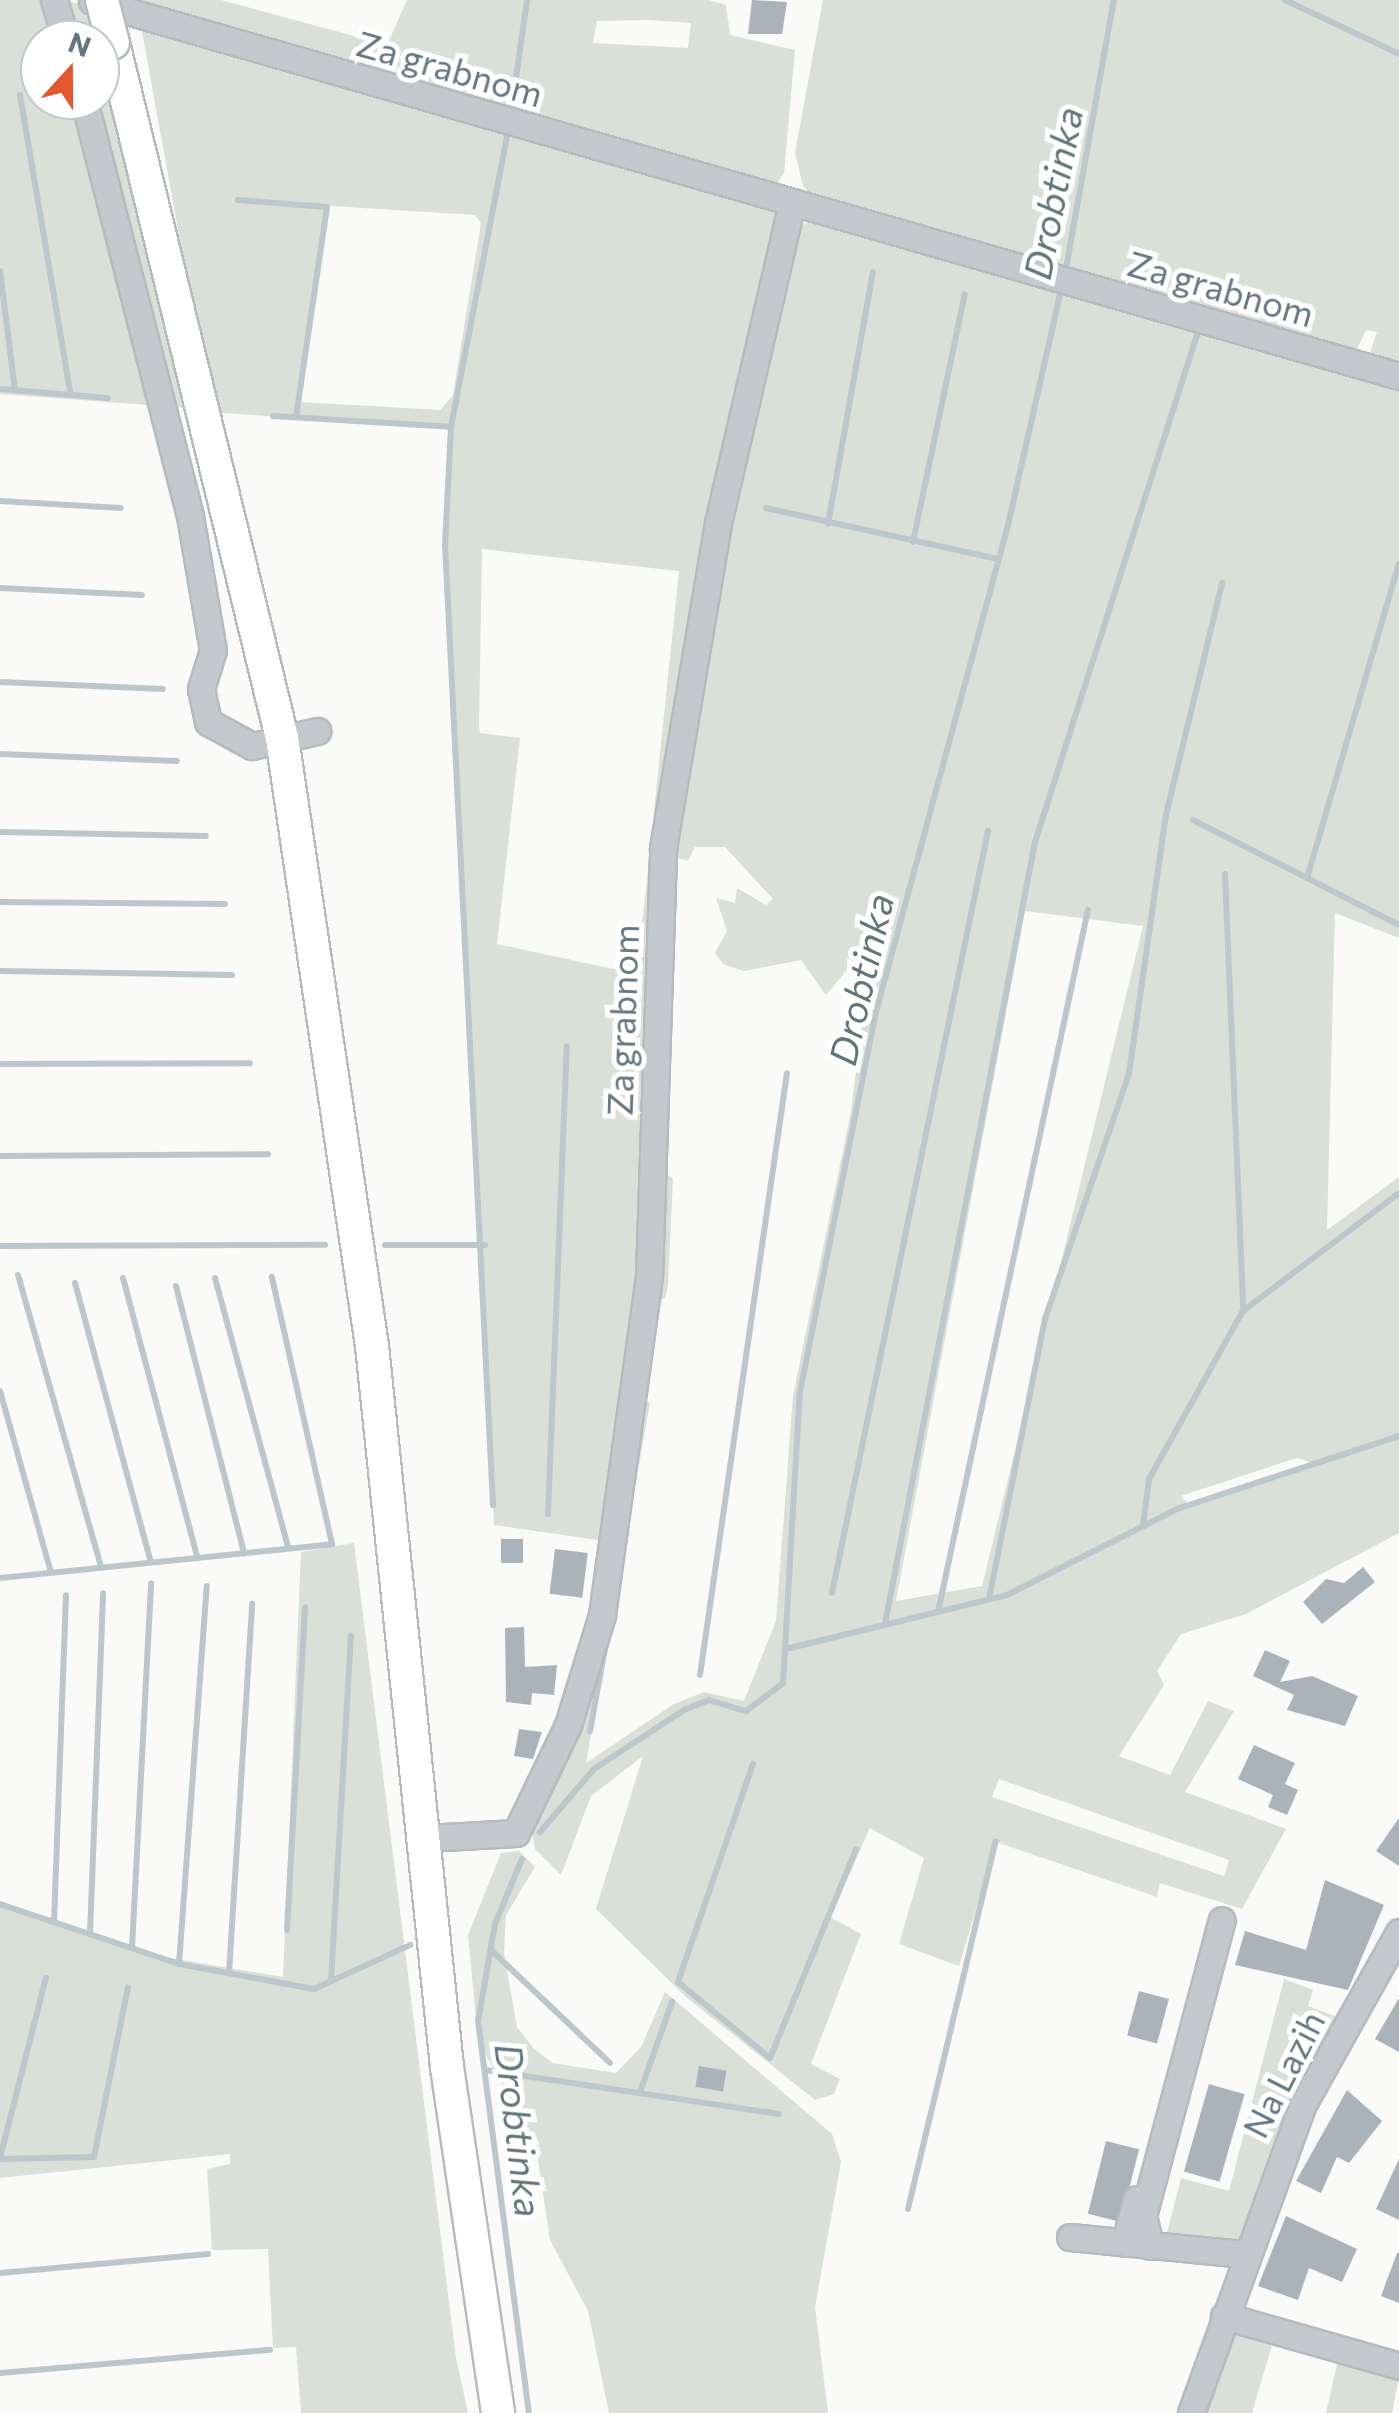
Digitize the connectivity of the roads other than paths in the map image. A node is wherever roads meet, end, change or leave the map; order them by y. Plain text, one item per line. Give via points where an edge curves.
1 (89, 0) edge
2 (102, 0) edge
3 (89, 120) edge
4 (792, 202) junction
5 (1399, 376) edge
6 (317, 731) dead end
7 (282, 738) junction
8 (426, 1838) junction
9 (1222, 1920) dead end
10 (1399, 1932) edge
11 (1184, 2003) dead end
12 (1070, 2237) dead end
13 (1138, 2244) junction
14 (1244, 2254) junction
15 (1224, 2316) junction
16 (1399, 2366) edge
17 (498, 2413) edge
18 (1191, 2413) edge

1 - 4 street, Za grabnom
2 - 7 main road, bridge
3 - 7 street via 190,516 214,650 201,689 208,722 252,746
4 - 5 street, Za grabnom
4 - 8 street, Za grabnom via 718,523 663,848 649,1276 602,1615 568,1725 516,1833
6 - 7 street
7 - 8 main road via 372,1346
8 - 17 main road via 449,2084
9 - 13 street
10 - 14 street, Na Lazih via 1302,2104
11 - 13 street
12 - 13 street
13 - 14 street
14 - 15 street, Na Lazih
15 - 16 street
15 - 18 street, Na Lazih

